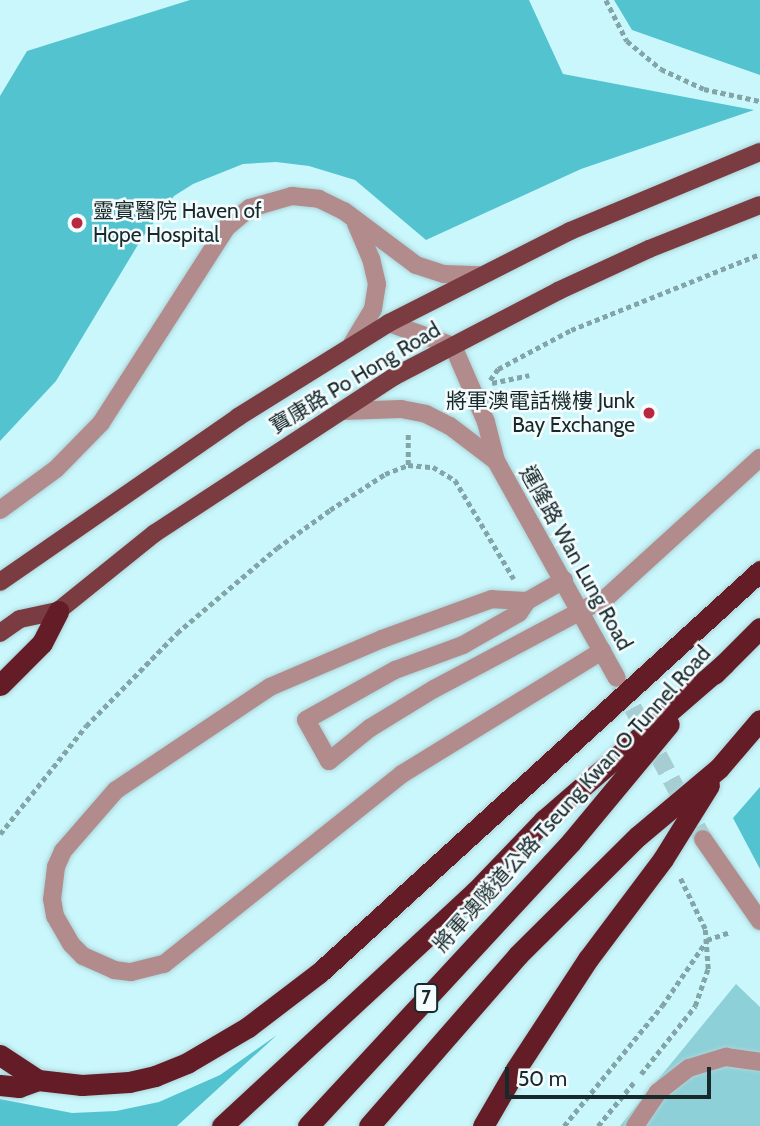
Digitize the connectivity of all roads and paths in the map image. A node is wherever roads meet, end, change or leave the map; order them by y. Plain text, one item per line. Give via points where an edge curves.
1 (606, 0) edge
2 (760, 101) edge
3 (760, 152) edge
4 (760, 205) edge
5 (355, 220) junction
6 (760, 254) edge
7 (479, 275) junction
8 (389, 323) junction
9 (352, 344) junction
10 (453, 346) junction
11 (498, 369) dead end
12 (343, 411) junction
13 (409, 428) dead end
14 (760, 458) edge
15 (496, 461) junction
16 (408, 465) junction
17 (0, 510) edge
18 (760, 571) edge
19 (564, 580) junction
20 (0, 582) edge
21 (527, 601) junction
22 (58, 611) junction
23 (581, 612) junction
24 (760, 628) edge
25 (0, 633) edge
26 (602, 651) junction
27 (724, 664) junction
28 (617, 678) tunnel mouth
29 (0, 684) edge
30 (760, 720) edge
31 (719, 768) junction
32 (0, 834) edge
33 (703, 839) tunnel mouth
34 (676, 873) dead end
35 (760, 921) edge
36 (730, 932) dead end
37 (707, 940) junction
38 (0, 1055) edge
39 (760, 1062) edge
40 (38, 1080) junction
41 (0, 1085) edge
42 (222, 1126) edge
43 (308, 1126) edge
44 (369, 1126) edge
45 (483, 1126) edge
46 (564, 1126) edge
47 (598, 1126) edge
48 (635, 1126) edge

1 - 2 path via 627,41 642,57 704,89
3 - 7 main road, 寶康路 Po Hong Road via 631,204
4 - 10 main road, 寶康路 Po Hong Road via 581,280
5 - 7 street via 416,265 444,274
5 - 9 street via 377,284 373,309
5 - 17 street via 332,204 292,196 263,202 238,216 101,423 56,469
6 - 11 path via 571,330
7 - 8 main road, 寶康路 Po Hong Road
8 - 9 main road, 寶康路 Po Hong Road
8 - 10 street
9 - 20 main road, 寶康路 Po Hong Road
10 - 12 main road, 寶康路 Po Hong Road via 393,377
10 - 15 street, 運隆路 Wan Lung Road via 486,422
12 - 15 street, 運隆路 Wan Lung Road via 401,409 426,414
12 - 22 main road, 寶康路 Po Hong Road via 155,533
13 - 16 path
14 - 23 street via 607,597
15 - 19 street, 運隆路 Wan Lung Road
16 - 21 path via 433,467 455,480
16 - 32 path via 385,474 277,548 177,633 86,726
18 - 40 highway via 319,973 248,1027 214,1049 155,1076 82,1085
19 - 21 street
19 - 23 street, 運隆路 Wan Lung Road
21 - 23 street via 519,613 463,645 395,670 306,720 329,761 370,728 434,689
21 - 26 street via 492,599 270,687 116,790 63,851 57,867 52,899 55,916 71,944 83,956 114,970 131,972 164,964 402,774
22 - 25 main road, 寶康路 Po Hong Road via 20,619
22 - 29 highway via 42,643
23 - 26 street, 運隆路 Wan Lung Road
24 - 27 highway, 將軍澳隧道公路 Tseung Kwan O Tunnel Road / 7
26 - 28 street, 運隆路 Wan Lung Road
27 - 42 highway via 544,820 475,892
27 - 43 highway, 將軍澳隧道公路 Tseung Kwan O Tunnel Road / 7 via 571,842
30 - 31 highway, 7
31 - 44 highway, 7 via 638,836 518,955
31 - 45 highway via 663,859 588,959
33 - 35 street
34 - 37 path via 698,911
36 - 37 path
37 - 46 path via 662,1006
37 - 47 path via 708,969 695,1006
38 - 40 highway
39 - 48 street via 726,1057 688,1068 658,1092
40 - 41 highway via 19,1087

